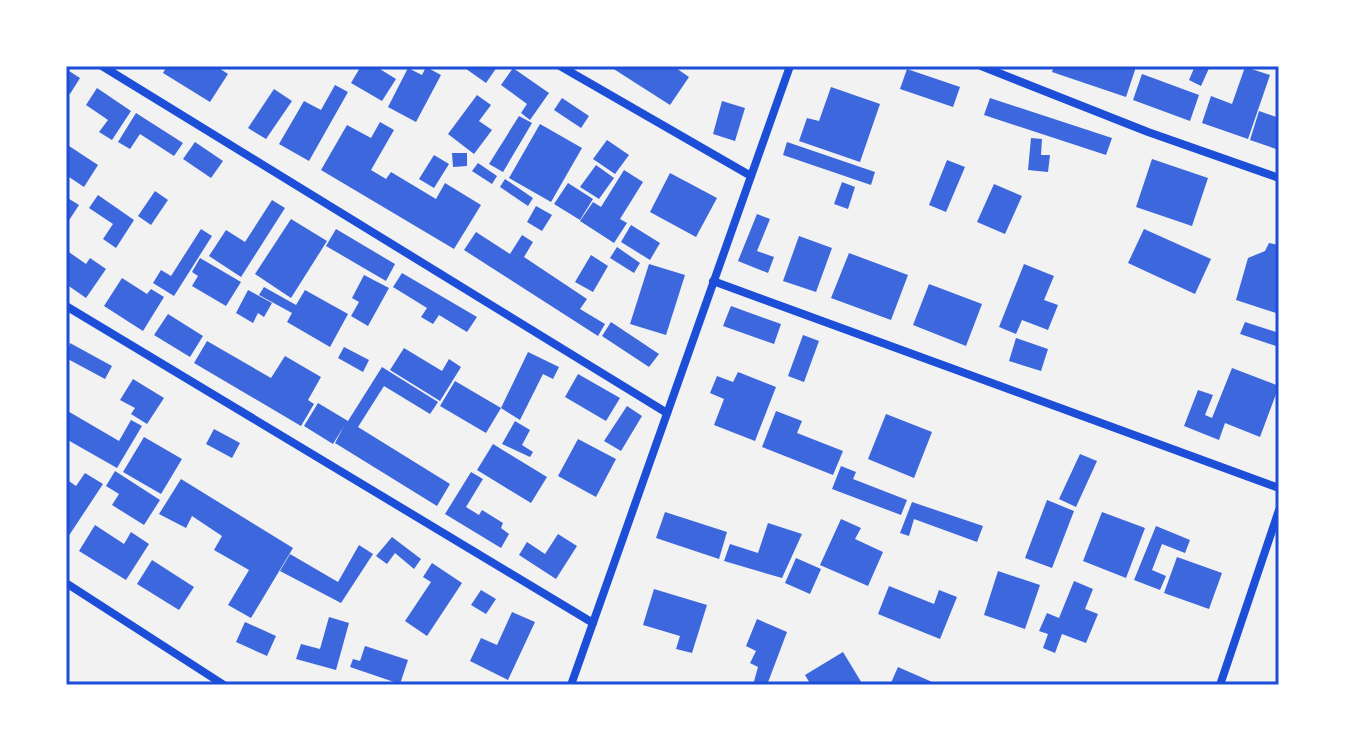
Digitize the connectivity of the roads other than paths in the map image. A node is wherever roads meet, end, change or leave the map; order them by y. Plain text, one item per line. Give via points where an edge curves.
1 (102, 66) edge
2 (560, 66) edge
3 (790, 66) edge
4 (981, 66) edge
5 (751, 176) junction
6 (1279, 178) edge
7 (713, 281) junction
8 (66, 306) edge
9 (667, 413) junction
10 (1279, 488) edge
11 (1279, 510) edge
12 (66, 583) edge
13 (593, 623) junction
14 (224, 685) edge
15 (571, 685) edge
16 (1220, 685) edge

1 - 9 street
2 - 5 street
3 - 5 street
4 - 6 street
5 - 7 street
7 - 9 street
7 - 10 street
8 - 13 street
9 - 13 street
11 - 16 street
12 - 14 street
13 - 15 street

